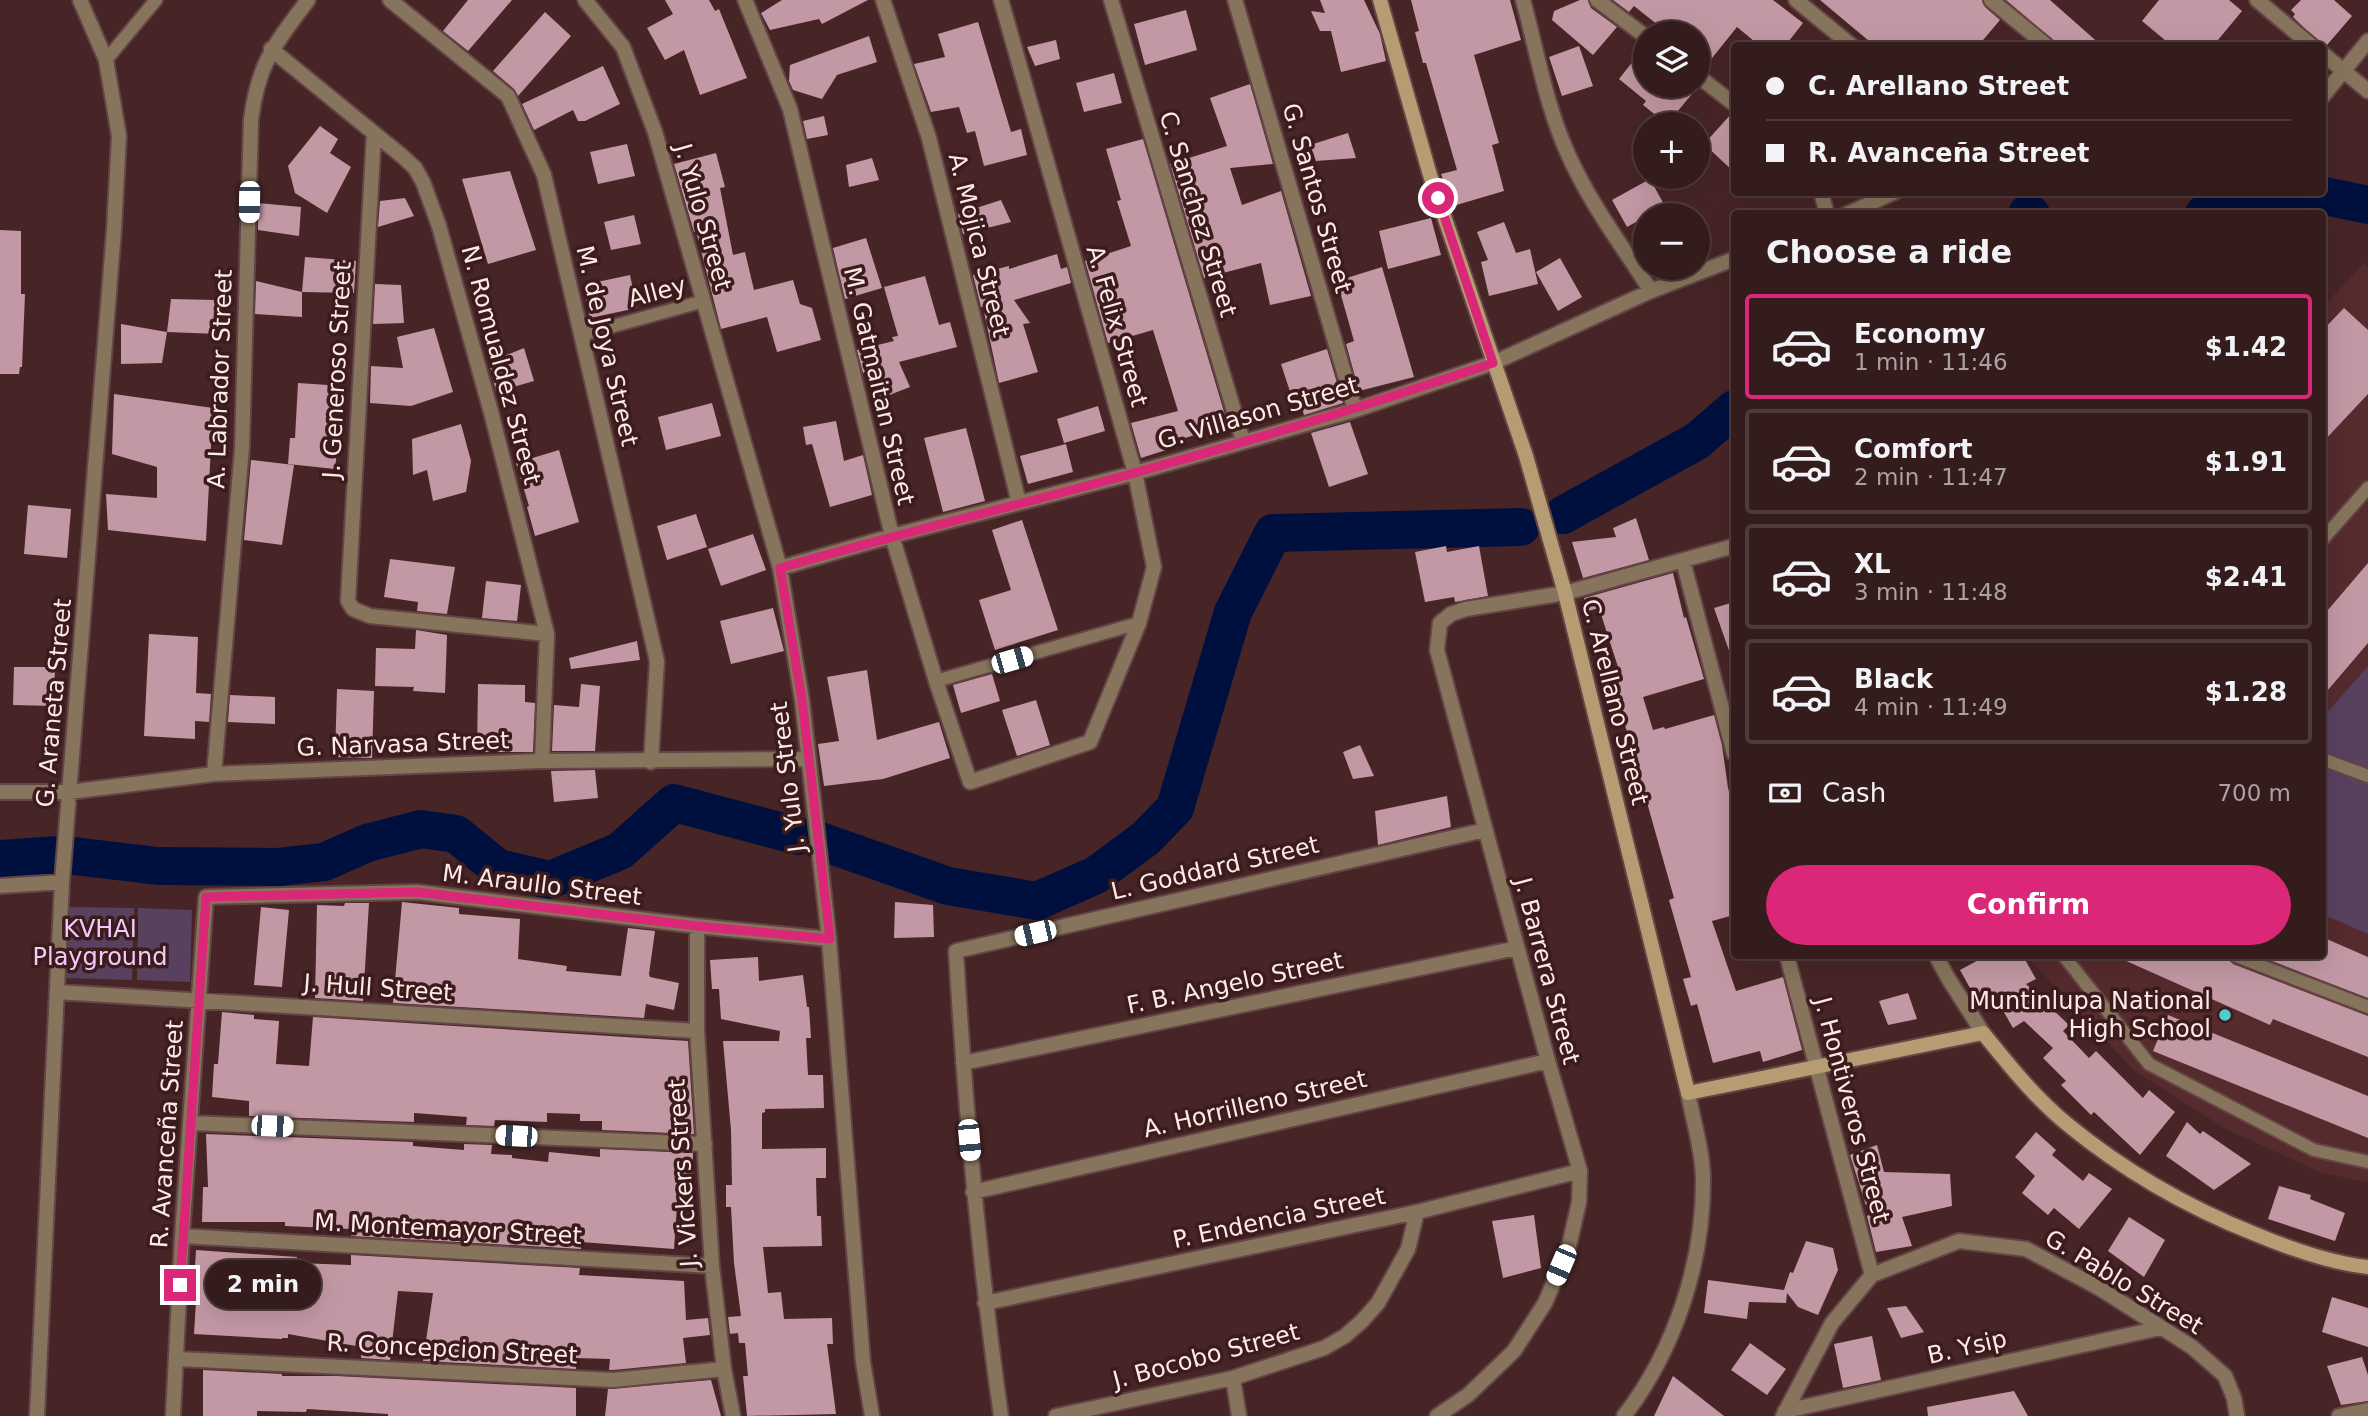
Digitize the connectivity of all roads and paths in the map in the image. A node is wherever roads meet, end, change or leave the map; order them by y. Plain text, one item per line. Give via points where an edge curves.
1 (80, 0) edge
2 (156, 0) edge
3 (308, 0) edge
4 (390, 0) edge
5 (585, 0) edge
6 (746, 0) edge
7 (883, 0) edge
8 (1001, 0) edge
9 (1111, 0) edge
10 (1235, 0) edge
11 (1380, 0) edge
12 (1523, 0) edge
13 (1597, 0) edge
14 (1796, 0) edge
15 (1991, 0) edge
16 (2257, 0) edge
17 (1633, 27) edge
18 (2368, 41) edge
19 (1847, 42) edge
20 (2042, 42) edge
21 (2307, 42) edge
22 (271, 49) junction
23 (2326, 56) edge
24 (106, 60) junction
25 (2344, 71) junction
26 (1710, 85) edge
27 (2368, 91) edge
28 (2326, 92) edge
29 (1731, 102) edge
30 (374, 133) junction
31 (1886, 196) edge
32 (1856, 210) edge
33 (1731, 259) edge
34 (1651, 291) junction
35 (704, 301) junction
36 (581, 335) junction
37 (1493, 363) junction
38 (1355, 410) junction
39 (1243, 441) junction
40 (1135, 473) junction
41 (2368, 488) edge
42 (1019, 503) junction
43 (2326, 535) edge
44 (892, 536) junction
45 (1731, 547) edge
46 (1683, 561) junction
47 (780, 568) junction
48 (1565, 593) junction
49 (1139, 623) junction
50 (547, 634) junction
51 (936, 681) junction
52 (1731, 743) edge
53 (809, 759) junction
54 (2326, 760) edge
55 (542, 761) junction
56 (651, 762) junction
57 (214, 774) junction
58 (2368, 776) edge
59 (970, 782) joint
60 (0, 792) edge
61 (69, 792) junction
62 (1485, 830) junction
63 (62, 883) junction
64 (0, 886) edge
65 (206, 897) joint
66 (697, 926) junction
67 (830, 939) junction
68 (1517, 948) junction
69 (1788, 959) edge
70 (1938, 959) edge
71 (2066, 959) edge
72 (2244, 959) edge
73 (57, 992) junction
74 (199, 1000) junction
75 (2368, 1006) edge
76 (697, 1031) junction
77 (1983, 1033) junction
78 (1548, 1061) junction
79 (963, 1063) junction
80 (1817, 1067) junction
81 (1688, 1094) junction
82 (191, 1123) junction
83 (705, 1144) junction
84 (2368, 1162) edge
85 (1580, 1171) junction
86 (973, 1192) junction
87 (1416, 1212) junction
88 (182, 1236) junction
89 (712, 1266) junction
90 (2368, 1267) edge
91 (1872, 1275) junction
92 (985, 1303) junction
93 (2160, 1328) junction
94 (178, 1359) junction
95 (724, 1369) junction
96 (1233, 1378) junction
97 (2368, 1410) edge
98 (1784, 1414) edge
99 (37, 1416) edge
100 (173, 1416) edge
101 (733, 1416) edge
102 (872, 1416) edge
103 (1001, 1416) edge
104 (1056, 1416) edge
105 (1238, 1416) edge
106 (1437, 1416) edge
107 (1624, 1416) edge
108 (2236, 1416) edge
109 (2339, 1416) edge

1 - 24 street, G. Araneta Street
2 - 24 lane
3 - 22 street, A. Labrador Street
4 - 36 street, M. de Joya Street via 508,96 544,175
5 - 35 street, J. Yulo Street via 623,47 655,132
6 - 44 street, M. Gatmaitan Street via 790,109
7 - 42 street, A. Mojica Street via 929,138
8 - 40 street, A. Felix Street
9 - 39 street, C. Sanchez Street
10 - 38 street, G. Santos Street
11 - 37 street, C. Arellano Street via 1430,175
12 - 34 street via 1568,156
13 - 17 street
14 - 19 street
15 - 20 street
16 - 21 street
18 - 25 street
22 - 30 street, N. Romualdez Street
22 - 57 street, A. Labrador Street via 261,70 251,120 242,448
23 - 25 street
24 - 61 street, G. Araneta Street via 119,136 115,217
25 - 27 street
25 - 28 street
26 - 29 street
30 - 50 street, N. Romualdez Street via 415,168 439,226
30 - 50 street, J. Generoso Street via 348,601 353,609 370,616
31 - 32 street
33 - 34 street, G. Villason Street
34 - 37 street, G. Villason Street
35 - 36 lane, Alley
35 - 47 street, J. Yulo Street
36 - 56 street, M. de Joya Street via 657,661
37 - 38 street, G. Villason Street
37 - 48 street, C. Arellano Street via 1526,456
38 - 39 street, G. Villason Street
39 - 40 street, G. Villason Street
40 - 42 street, G. Villason Street
40 - 49 street, A. Felix Street via 1154,567
41 - 43 lane
42 - 44 street, G. Villason Street
44 - 47 street, G. Villason Street
44 - 51 street, M. Gatmaitan Street
45 - 46 street
46 - 48 street
46 - 52 street
47 - 53 street, J. Yulo Street
48 - 62 street, J. Barrera Street via 1466,609 1440,623 1437,650
48 - 81 street, C. Arellano Street
49 - 51 lane
49 - 59 street, A. Felix Street via 1090,742
50 - 55 street, N. Romualdez Street
51 - 59 street, M. Gatmaitan Street
53 - 56 street, G. Narvasa Street
53 - 67 street, J. Yulo Street
54 - 58 lane
55 - 56 street, G. Narvasa Street
55 - 57 street, G. Narvasa Street
57 - 61 street, G. Narvasa Street
60 - 61 street, G. Narvasa Street
61 - 63 street, G. Araneta Street
62 - 68 street, J. Barrera Street
62 - 79 street, L. Goddard Street via 956,951
63 - 64 street
63 - 73 street, G. Araneta Street
65 - 66 street, M. Araullo Street via 417,892
65 - 74 street, R. Avanceña Street
66 - 67 street, M. Araullo Street
66 - 76 street, J. Vickers Street
67 - 102 street, J. Yulo Street via 863,1362
68 - 78 street, J. Barrera Street
68 - 79 street, F. B. Angelo Street
69 - 80 street, J. Hontiveros Street
70 - 77 street
71 - 84 lane via 2150,1064 2314,1150
72 - 75 lane
73 - 74 street, J. Hull Street
73 - 99 street, G. Araneta Street
74 - 76 street, J. Hull Street
74 - 82 street, R. Avanceña Street
76 - 83 street, J. Vickers Street
77 - 80 street
77 - 90 street via 2066,1123 2173,1197 2291,1249
78 - 85 street, J. Barrera Street
78 - 86 street, A. Horrilleno Street
79 - 86 street
80 - 81 street
80 - 91 street, J. Hontiveros Street
81 - 107 street, C. Arellano Street via 1703,1177 1698,1247 1681,1312 1658,1362
82 - 83 street
82 - 88 street, R. Avanceña Street
83 - 89 street, J. Vickers Street
85 - 87 street, P. Endencia Street
85 - 106 street, J. Barrera Street via 1579,1202 1569,1246 1545,1303 1514,1351 1468,1395
86 - 92 street
87 - 92 street, P. Endencia Street
87 - 96 street, J. Bocobo Street via 1408,1248 1363,1321 1324,1348
88 - 89 street, M. Montemayor Street
88 - 94 street, R. Avanceña Street
89 - 95 street, J. Vickers Street
91 - 93 street, G. Pablo Street via 1959,1241 2026,1250 2099,1288
91 - 98 street, G. Pablo Street via 1832,1323
92 - 103 street
93 - 98 street, B. Ysip
93 - 108 street, G. Pablo Street via 2192,1347 2225,1376
94 - 95 street, R. Concepcion Street via 613,1380
94 - 100 street, R. Avanceña Street
95 - 101 street, J. Vickers Street
96 - 104 street, J. Bocobo Street
96 - 105 street
97 - 109 street

